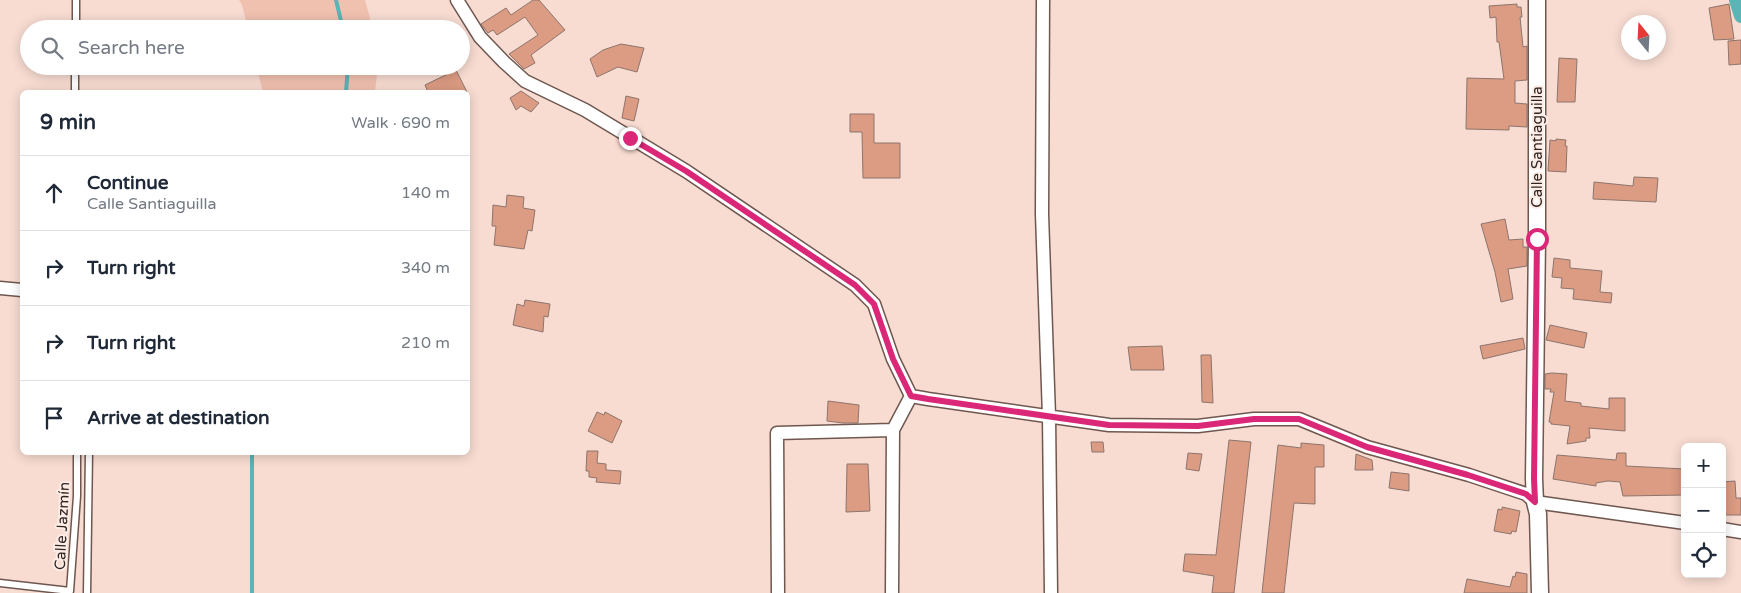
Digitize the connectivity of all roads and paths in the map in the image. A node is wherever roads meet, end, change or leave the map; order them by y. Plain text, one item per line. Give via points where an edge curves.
1 (76, 0) edge
2 (457, 0) edge
3 (1043, 0) edge
4 (1537, 0) edge
5 (76, 20) edge
6 (469, 20) edge
7 (470, 21) edge
8 (75, 75) edge
9 (74, 90) edge
10 (0, 288) edge
11 (20, 290) edge
12 (911, 396) junction
13 (1049, 416) junction
14 (893, 430) junction
15 (78, 455) edge
16 (89, 455) edge
17 (1535, 502) junction
18 (1681, 522) edge
19 (1726, 530) edge
20 (1741, 532) edge
21 (0, 583) edge
22 (87, 593) edge
23 (778, 593) edge
24 (892, 593) edge
25 (1051, 593) edge
26 (1540, 593) edge

1 - 5 lane
2 - 6 street
3 - 13 street via 1042,214
4 - 17 street, Calle Santiaguilla
7 - 12 street via 480,37 525,81 585,110 686,171 855,285 874,304 893,359
8 - 9 lane
10 - 11 street
12 - 13 street
12 - 14 street
13 - 17 street via 1109,425 1198,426 1254,419 1299,419 1367,447 1526,494
13 - 25 street
14 - 23 street via 777,433
14 - 24 street
15 - 21 lane, Calle Jazmín via 70,591
16 - 22 lane
17 - 18 street
17 - 26 street, Calle Santiaguilla
19 - 20 street

